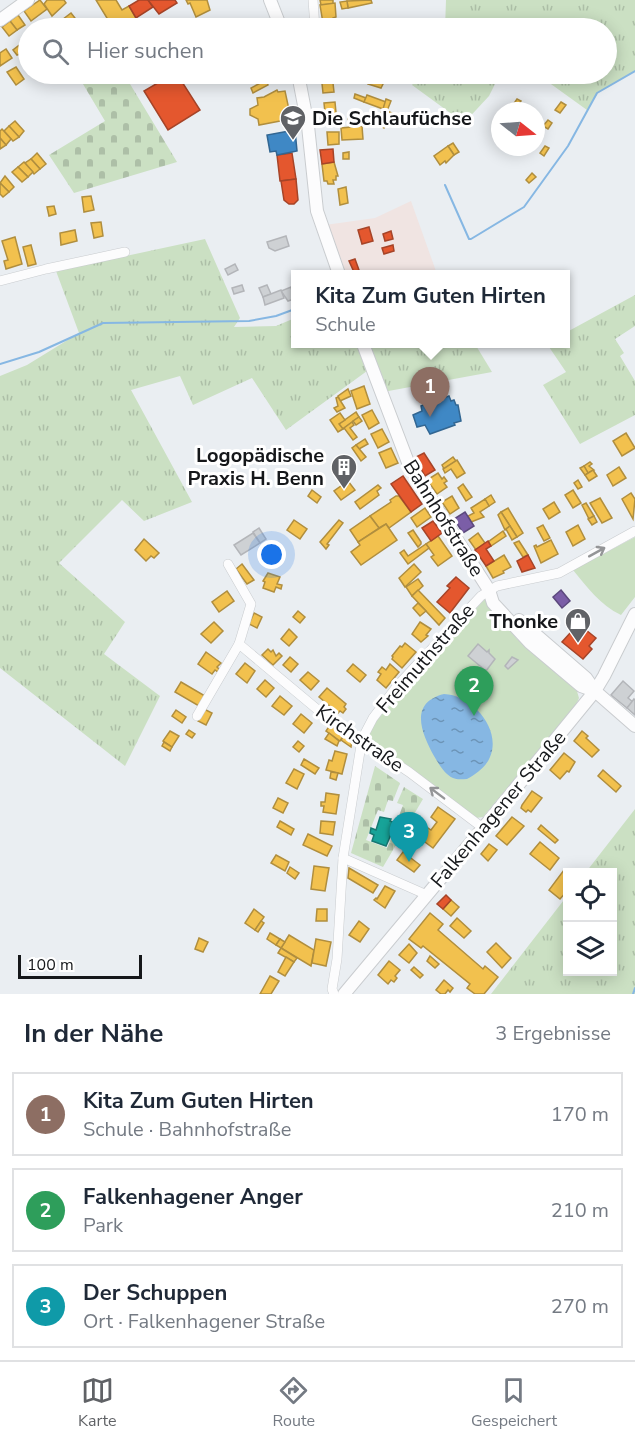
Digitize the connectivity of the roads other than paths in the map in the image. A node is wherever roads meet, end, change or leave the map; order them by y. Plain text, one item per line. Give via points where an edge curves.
1 (28, 0) edge
2 (270, 0) edge
3 (313, 0) edge
4 (277, 18) edge
5 (314, 18) edge
6 (0, 20) edge
7 (299, 84) edge
8 (124, 252) dead end
9 (338, 270) edge
10 (0, 281) edge
11 (365, 348) edge
12 (635, 531) edge
13 (228, 564) dead end
14 (489, 590) junction
15 (635, 614) edge
16 (239, 644) junction
17 (595, 691) junction
18 (197, 716) dead end
19 (635, 726) edge
20 (362, 739) junction
21 (483, 828) junction
22 (343, 858) junction
23 (428, 895) junction
24 (334, 994) edge
25 (344, 994) edge

1 - 6 street
2 - 4 street
3 - 5 street
7 - 9 street via 317,211
8 - 10 street
11 - 14 street, Bahnhofstraße via 409,465
14 -> 12 street, Freimuthstraße via 559,573
13 - 16 street via 252,604
14 - 17 street, Bahnhofstraße via 493,603 531,643 581,686
14 - 20 street, Freimuthstraße via 398,685
15 - 17 street, Falkenhagener Straße
16 - 18 street
16 - 20 street, Kirchstraße via 324,715
17 - 19 street, Bahnhofstraße
17 - 21 street, Falkenhagener Straße
21 -> 20 street, Kirchstraße
20 - 22 street, Freimuthstraße
21 - 23 street, Falkenhagener Straße
22 - 23 street
22 - 24 street, Freimuthstraße
23 - 25 street, Falkenhagener Straße

